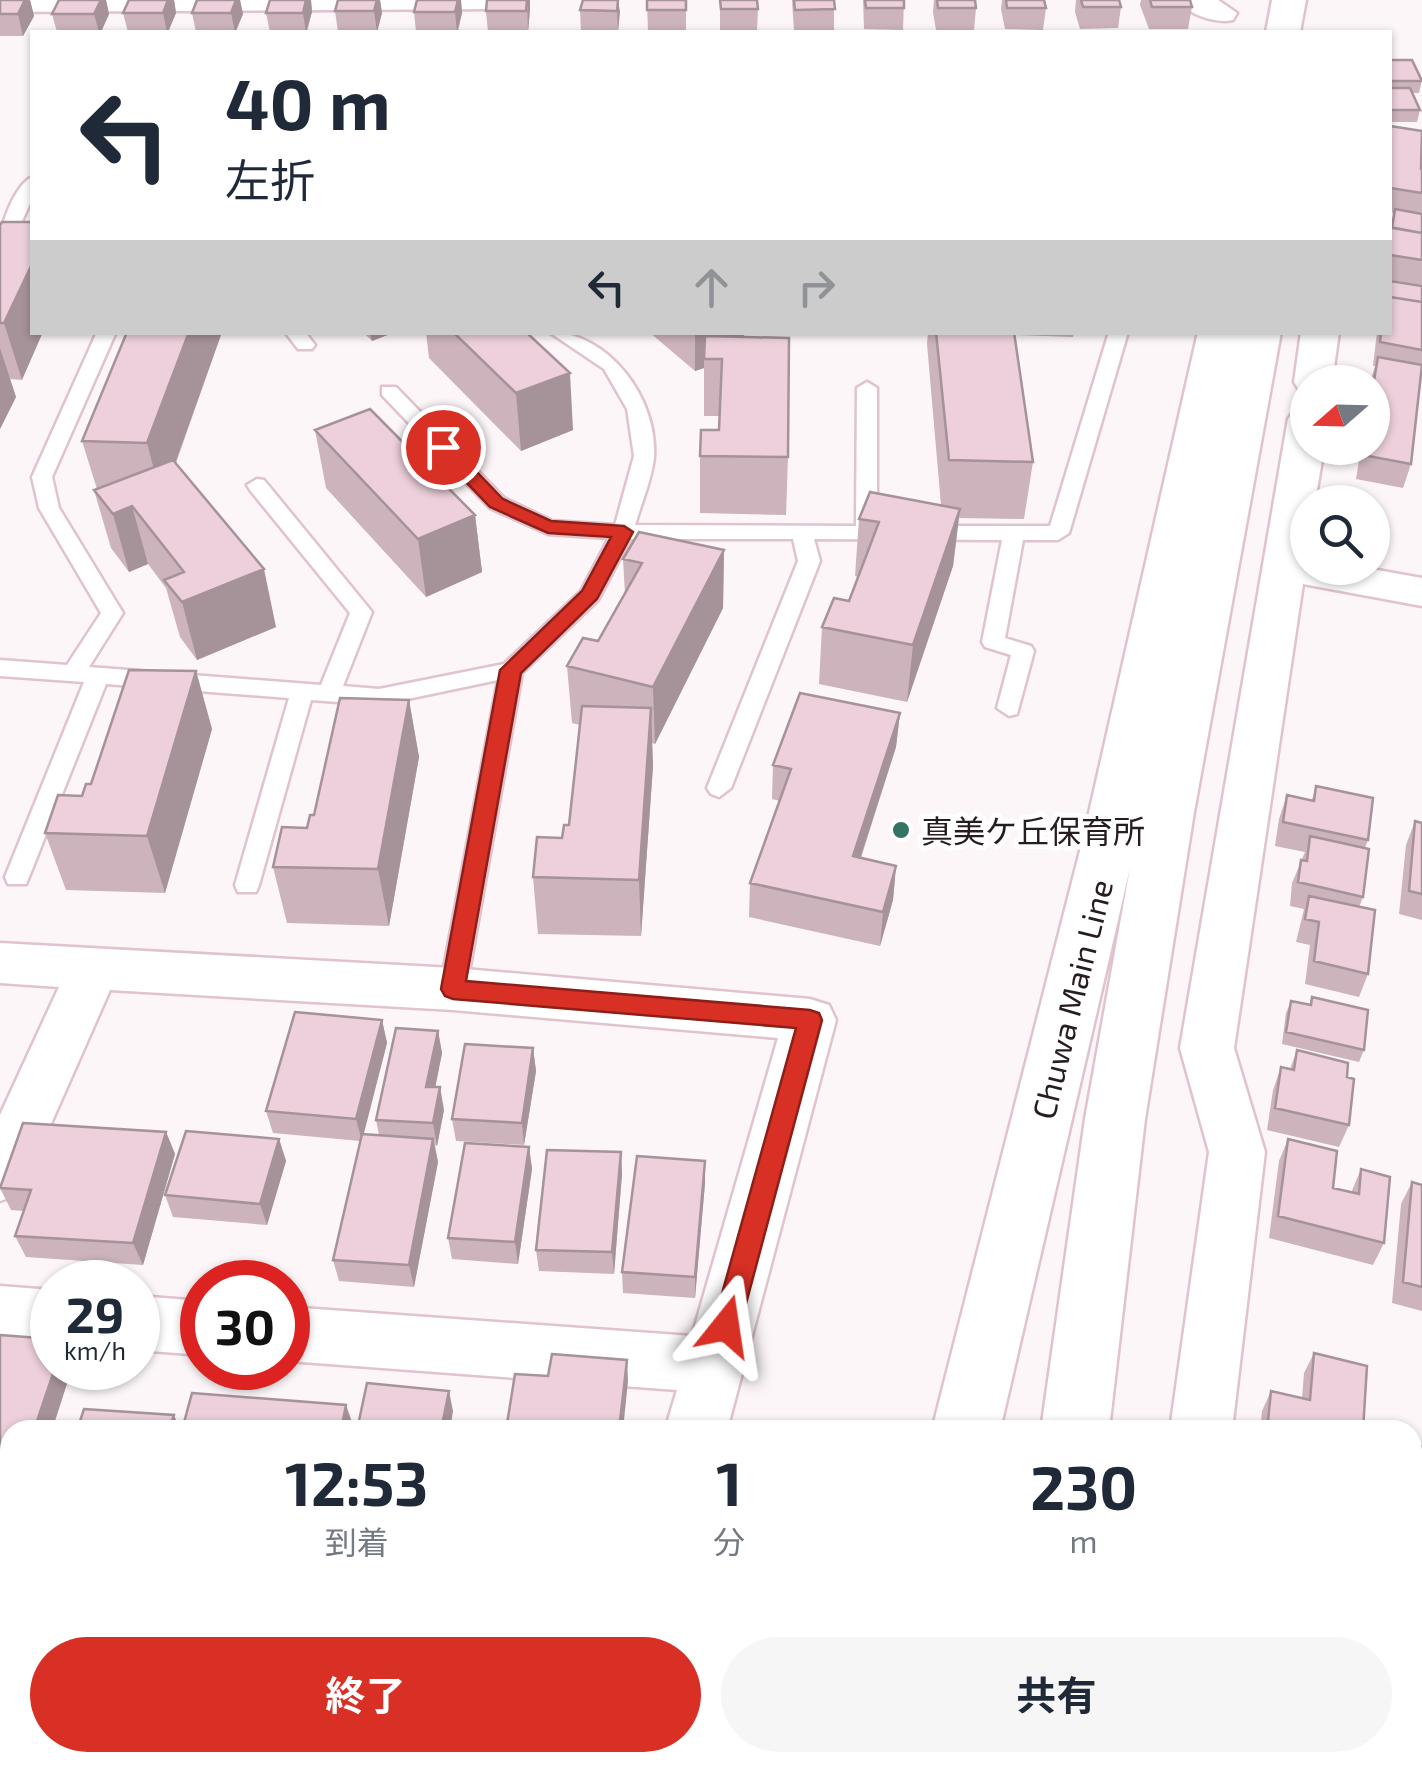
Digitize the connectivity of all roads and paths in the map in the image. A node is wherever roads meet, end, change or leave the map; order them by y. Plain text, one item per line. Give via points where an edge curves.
1 (471, 0) edge
2 (499, 0) edge
3 (1192, 0) edge
4 (1290, 0) edge
5 (0, 3) edge
6 (1222, 13) dead end
7 (1283, 30) edge
8 (30, 186) edge
9 (3, 239) edge
10 (30, 240) edge
11 (106, 335) edge
12 (563, 335) edge
13 (1117, 335) edge
14 (1218, 335) edge
15 (1259, 335) edge
16 (1320, 335) edge
17 (1315, 365) edge
18 (867, 388) dead end
19 (389, 391) dead end
20 (1301, 465) edge
21 (257, 485) dead end
22 (624, 532) junction
23 (802, 533) junction
24 (866, 533) junction
25 (1014, 533) junction
26 (1286, 567) junction
27 (1422, 592) edge
28 (0, 668) edge
29 (511, 670) junction
30 (86, 674) junction
31 (302, 691) junction
32 (329, 694) junction
33 (1010, 708) dead end
34 (720, 788) dead end
35 (17, 877) dead end
36 (247, 885) dead end
37 (0, 964) edge
38 (93, 968) junction
39 (453, 989) junction
40 (0, 1177) edge
41 (0, 1313) edge
42 (30, 1315) edge
43 (310, 1336) edge
44 (716, 1364) junction
45 (699, 1420) edge
46 (968, 1420) edge
47 (1076, 1420) edge
48 (1203, 1420) edge

1 - 2 street
1 - 5 street
3 - 6 street
4 - 7 main road
8 - 9 lane
9 - 10 lane
11 - 30 lane via 42,476 49,508 112,614
12 - 22 lane via 611,365 637,409 644,456
13 - 25 lane via 1058,534
14 - 46 main road, Chuwa Main Line via 1111,835
15 - 47 main road, Chuwa Main Line via 1166,812 1115,1119
16 - 17 street
18 - 24 lane
19 - 22 lane via 496,503 548,527
20 - 26 street
21 - 32 lane via 361,612
22 - 23 lane
22 - 29 lane via 590,595
23 - 24 lane
23 - 34 lane via 808,561
24 - 25 lane
25 - 33 lane via 993,642 1022,650
26 - 27 street
26 - 48 street via 1208,1048 1237,1152
28 - 30 lane
29 - 32 lane via 379,697
29 - 39 lane
30 - 31 lane
30 - 35 lane
31 - 32 lane
31 - 36 lane
37 - 38 street
38 - 39 street
38 - 40 street
39 - 44 street via 810,1020
41 - 42 street
43 - 44 street
44 - 45 street

